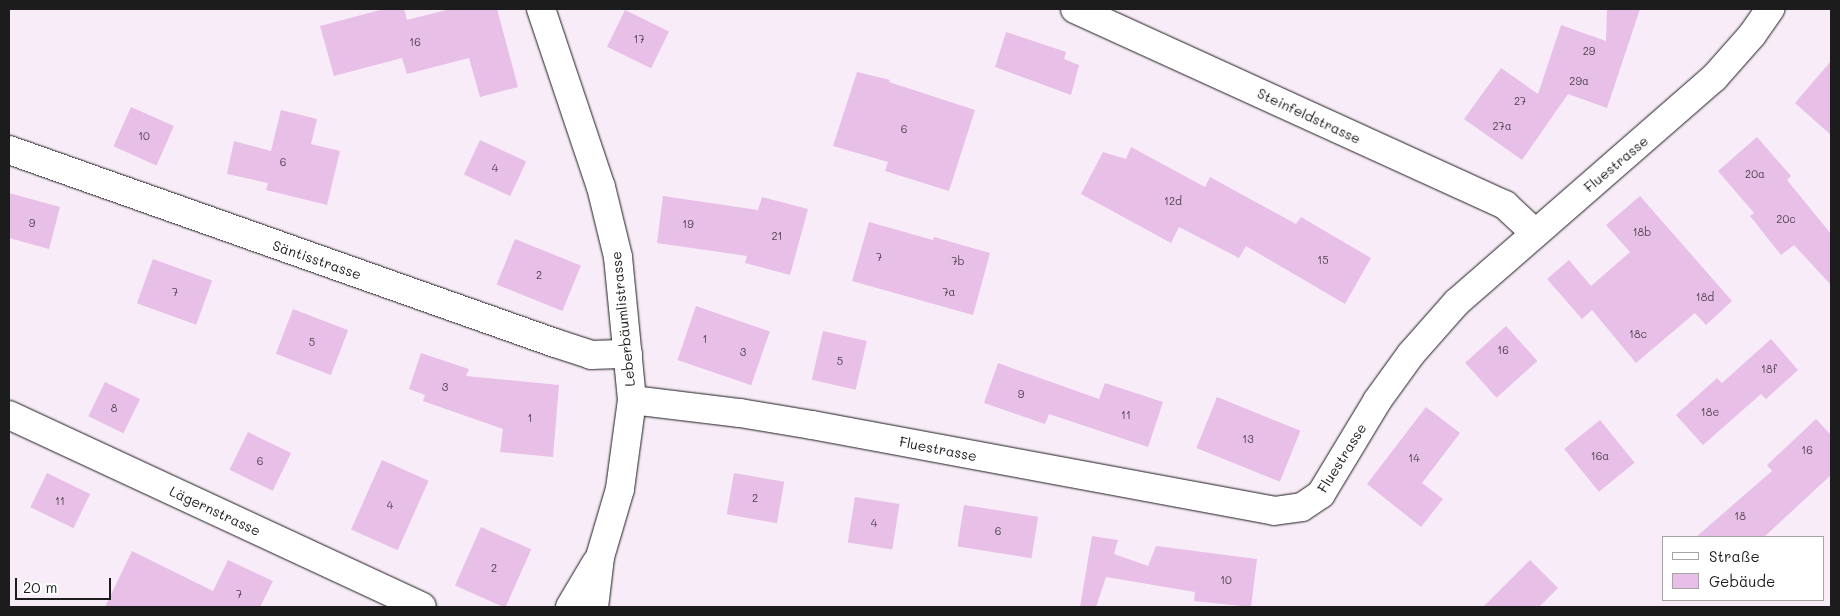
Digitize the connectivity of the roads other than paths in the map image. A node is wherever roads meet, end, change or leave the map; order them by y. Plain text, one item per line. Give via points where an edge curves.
1 (541, 9) edge
2 (1075, 9) edge
3 (1770, 9) edge
4 (9, 150) edge
5 (1535, 233) junction
6 (628, 354) junction
7 (632, 400) junction
8 (9, 415) edge
9 (600, 557) junction
10 (422, 607) edge
11 (570, 607) edge
12 (594, 607) edge

1 - 6 street, Leberbäumlistrasse via 605,204 618,257
2 - 5 street, Steinfeldstrasse via 1505,206
3 - 5 street, Fluestrasse via 1714,78
4 - 6 street, Säntisstrasse via 555,343 591,354
5 - 7 street, Fluestrasse via 1457,302 1411,354 1377,401 1321,494 1302,507 1274,511 794,422
6 - 7 street, Leberbäumlistrasse
7 - 9 street, Leberbäumlistrasse via 620,489
8 - 10 street, Lägernstrasse
9 - 11 street
9 - 12 street, Leberbäumlistrasse

